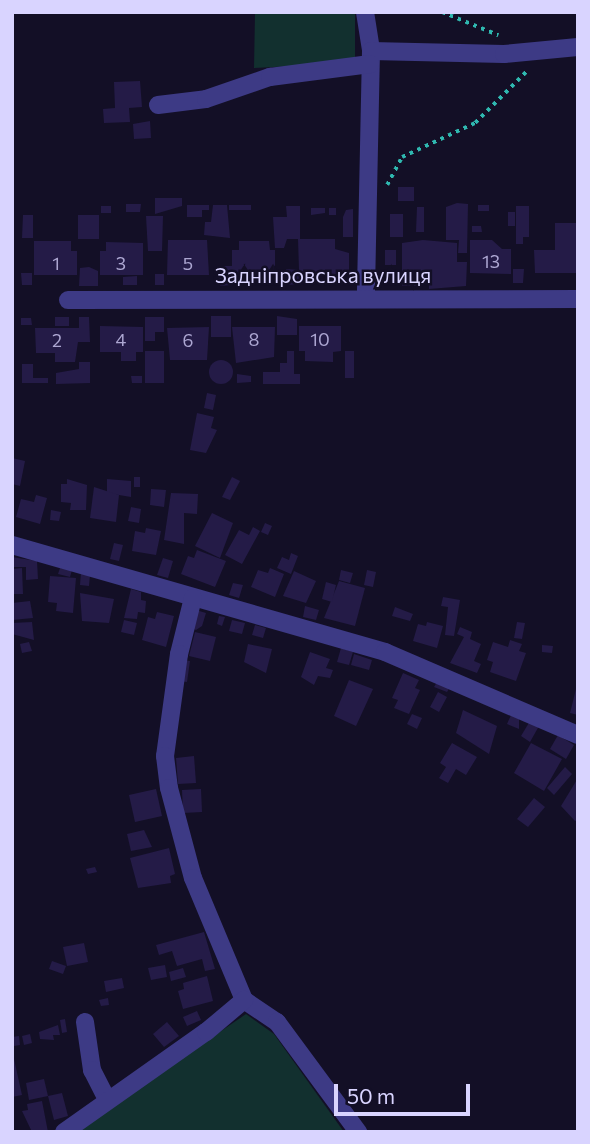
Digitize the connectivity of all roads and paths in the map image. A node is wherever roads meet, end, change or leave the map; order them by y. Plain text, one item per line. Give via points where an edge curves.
1 (365, 12) edge
2 (442, 12) edge
3 (578, 47) edge
4 (547, 50) junction
5 (527, 52) junction
6 (370, 57) junction
7 (158, 105) dead end
8 (369, 214) junction
9 (366, 297) junction
10 (578, 299) edge
11 (68, 300) dead end
12 (12, 545) edge
13 (193, 598) junction
14 (578, 735) edge
15 (244, 1000) junction
16 (85, 1022) dead end
17 (107, 1099) junction
18 (64, 1132) edge
19 (358, 1132) edge

1 - 6 street
2 - 5 path
3 - 4 street
4 - 5 street
4 - 8 path via 475,123 402,157
5 - 6 street
6 - 7 street via 270,77 206,99
6 - 8 street
8 - 9 street
9 - 10 street, Задніпровська вулиця
9 - 11 street, Задніпровська вулиця
12 - 13 street
13 - 14 street via 385,652
13 - 15 street via 168,720 169,788 193,878
15 - 17 street via 206,1032
15 - 19 street via 277,1022
16 - 17 street via 92,1070
17 - 18 street

